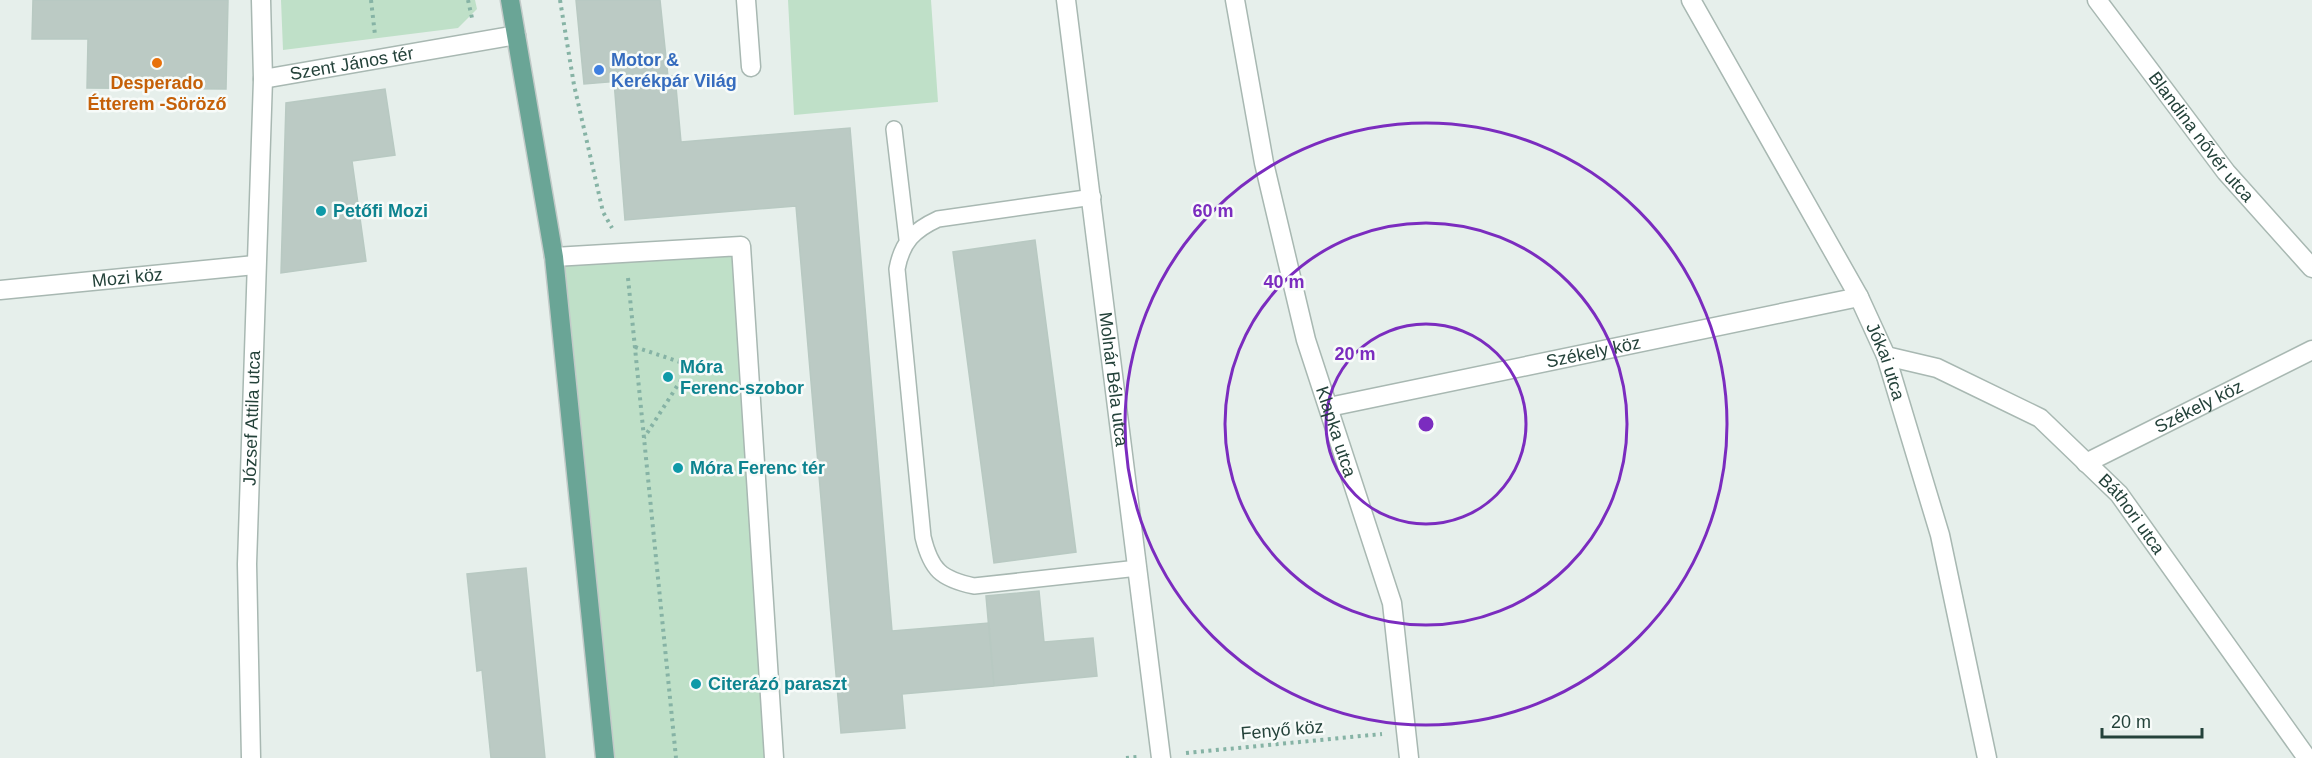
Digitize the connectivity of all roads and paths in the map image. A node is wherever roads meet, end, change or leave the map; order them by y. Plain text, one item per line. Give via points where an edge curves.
1 (261, 0) edge
2 (371, 0) edge
3 (510, 0) edge
4 (560, 0) edge
5 (746, 0) edge
6 (1066, 0) edge
7 (1235, 0) edge
8 (1691, 0) edge
9 (2097, 0) edge
10 (516, 35) junction
11 (377, 59) junction
12 (751, 67) dead end
13 (263, 79) junction
14 (894, 129) dead end
15 (1093, 197) junction
16 (615, 234) dead end
17 (907, 239) junction
18 (554, 256) junction
19 (255, 266) junction
20 (2312, 268) edge
21 (627, 272) dead end
22 (0, 290) edge
23 (1859, 297) junction
24 (635, 347) junction
25 (2312, 350) edge
26 (1886, 356) junction
27 (749, 365) junction
28 (683, 373) junction
29 (1329, 407) junction
30 (644, 438) junction
31 (2086, 463) junction
32 (1138, 568) junction
33 (1406, 732) junction
34 (1161, 757) edge
35 (251, 758) edge
36 (605, 758) edge
37 (676, 758) edge
38 (774, 758) edge
39 (1409, 758) edge
40 (1987, 758) edge
41 (2307, 758) edge

1 - 13 street, Szent János tér
2 - 11 path
3 - 10 main road
4 - 16 path via 574,85 603,213
5 - 12 street
6 - 15 street, Molnár Béla utca
7 - 29 street, Klapka utca via 1264,163 1306,340
8 - 23 street, Jókai utca
9 - 20 street, Blandina nővér utca via 2226,172
10 - 11 street, Szent János tér
10 - 18 main road
11 - 13 street, Szent János tér
13 - 19 street, József Attila utca
14 - 17 lane
15 - 17 lane via 938,219
15 - 32 street, Molnár Béla utca
17 - 32 lane via 897,269 923,537 938,572 954,582 974,586
18 - 27 street via 741,246
18 - 36 main road
19 - 22 street, Mozi köz
19 - 35 street, József Attila utca via 247,564
21 - 24 path
23 - 26 street, Jókai utca
23 - 29 street, Székely köz
24 - 28 path via 683,363
24 - 30 path
25 - 31 street, Székely köz
26 - 31 street, Báthori utca via 1937,368 2040,418
26 - 40 street, Jókai utca via 1940,535
27 - 28 path
27 - 38 street
28 - 30 path
29 - 33 street, Klapka utca via 1392,603
30 - 37 path
31 - 41 street, Báthori utca via 2119,494
32 - 34 street, Molnár Béla utca
33 - 34 path, Fenyő köz
33 - 39 street, Klapka utca

